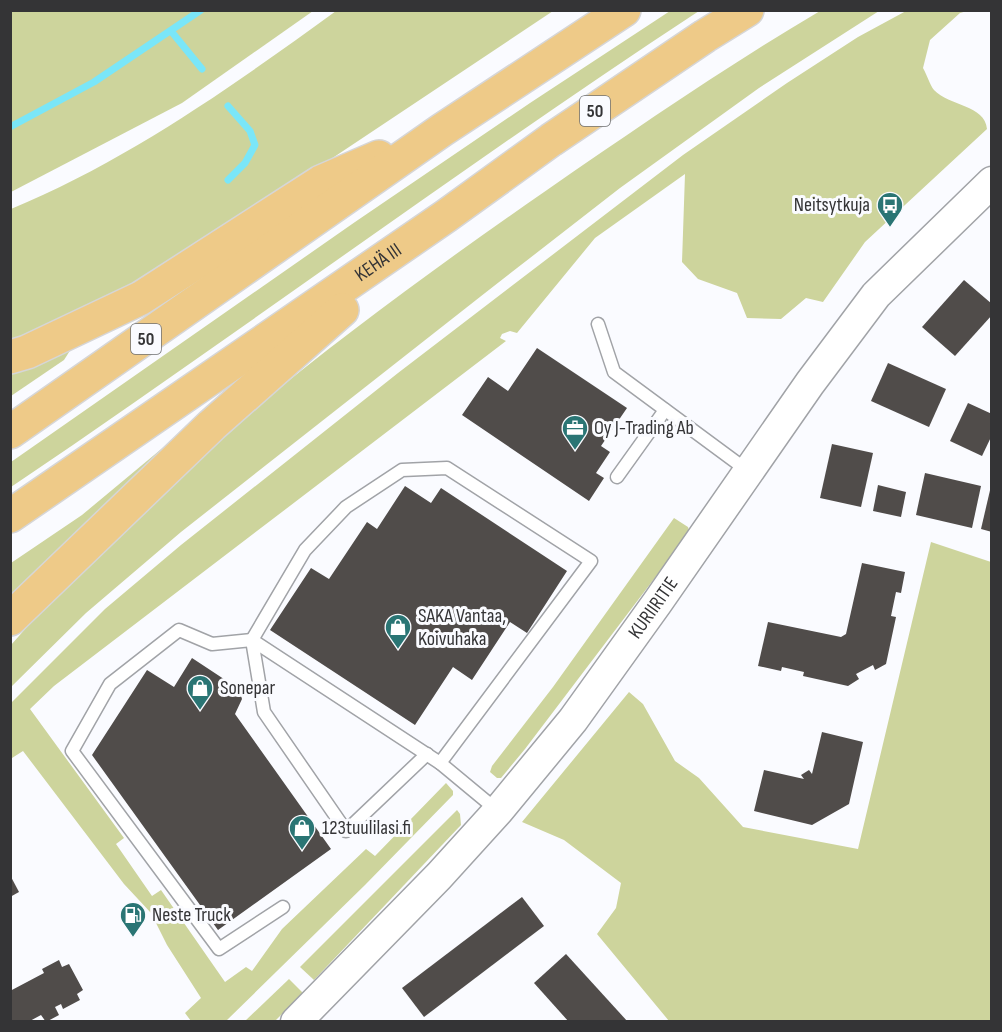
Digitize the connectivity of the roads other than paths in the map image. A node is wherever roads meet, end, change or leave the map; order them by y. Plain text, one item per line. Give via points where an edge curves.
1 (624, 10) edge
2 (747, 10) edge
3 (442, 130) junction
4 (992, 182) edge
5 (446, 216) junction
6 (598, 324) dead end
7 (10, 357) edge
8 (664, 410) junction
9 (10, 432) edge
10 (748, 471) junction
11 (617, 477) dead end
12 (10, 516) edge
13 (10, 619) edge
14 (252, 640) junction
15 (427, 754) junction
16 (440, 763) junction
17 (498, 810) junction
18 (282, 907) dead end
19 (296, 1022) edge

1 - 3 highway, 50
2 - 5 highway, KEHÄ III / 50 via 550,140
3 - 7 highway via 321,182 141,298
3 - 9 highway, 50
4 - 10 street, KURIIRITIE via 876,296
5 - 12 highway, KEHÄ III / 50
5 - 13 highway via 212,425
6 - 8 lane via 614,372
8 - 10 lane
8 - 11 lane
10 - 17 street, KURIIRITIE via 573,720
14 - 15 lane
14 - 15 lane via 264,712 346,831
14 - 16 lane via 305,550 346,507 402,470 447,468 591,561
14 - 18 lane via 212,644 179,630 110,684 72,751 219,949
15 - 16 lane
16 - 17 lane
17 - 19 street, KURIIRITIE

